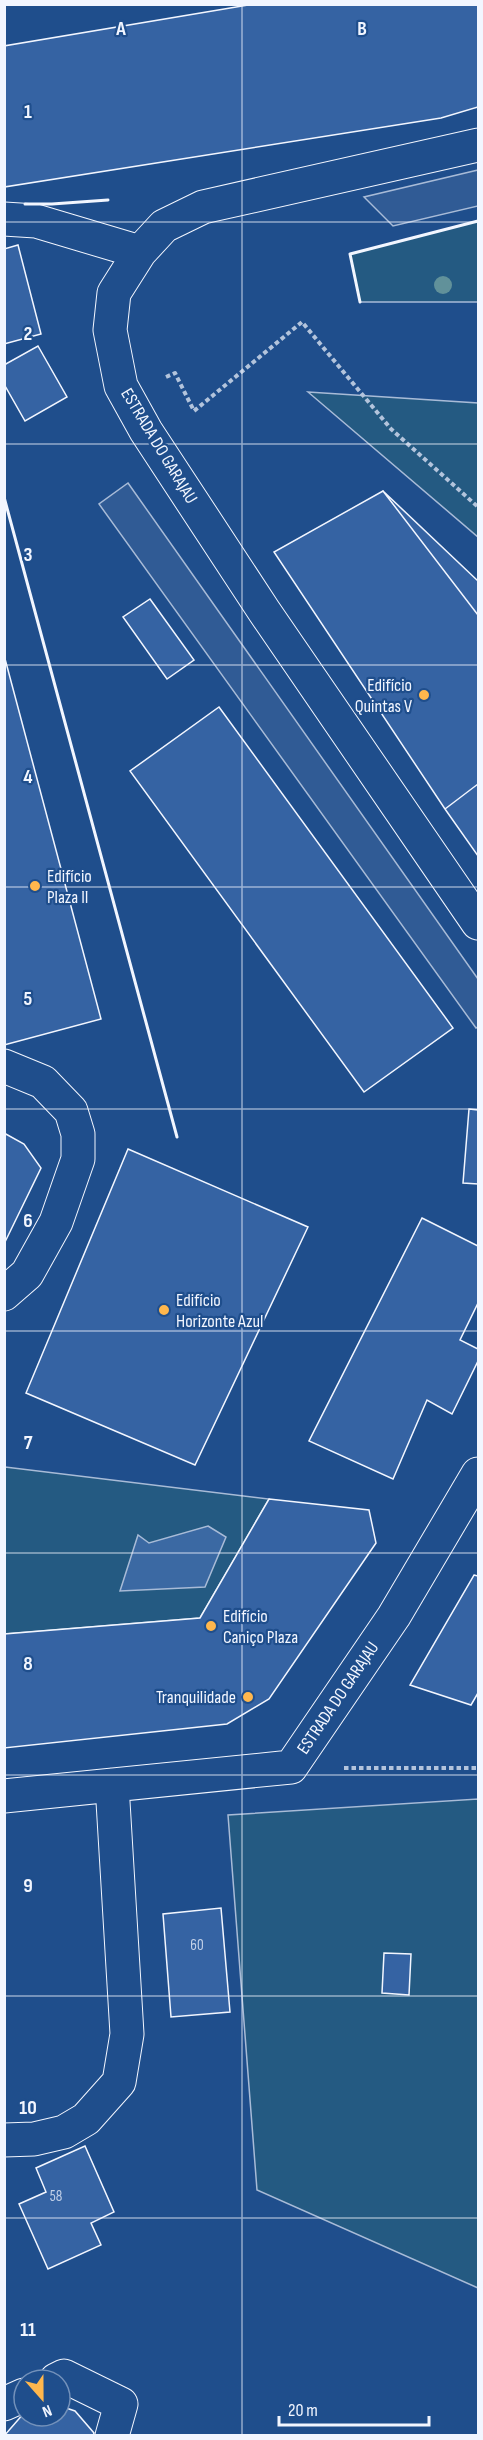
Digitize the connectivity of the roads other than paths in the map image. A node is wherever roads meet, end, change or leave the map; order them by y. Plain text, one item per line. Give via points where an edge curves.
1 (478, 145) edge
2 (4, 219) edge
3 (140, 252) junction
4 (478, 923) edge
5 (4, 1066) edge
6 (4, 1294) edge
7 (478, 1474) edge
8 (112, 1785) junction
9 (4, 1796) edge
10 (4, 2140) edge
11 (72, 2380) edge
12 (112, 2436) edge

1 - 3 street, ESTRADA DO GARAJAU via 203,207 164,226
2 - 3 street via 36,221
3 - 4 street, ESTRADA DO GARAJAU via 114,293 110,330 121,386 257,601
5 - 6 street via 43,1082 71,1111 78,1134 78,1159 56,1222 27,1274
7 - 8 street, ESTRADA DO GARAJAU via 394,1616 291,1767
8 - 9 street, ESTRADA DO GARAJAU
8 - 10 street via 127,2034 119,2082 86,2119 64,2132
11 - 12 street via 121,2404

